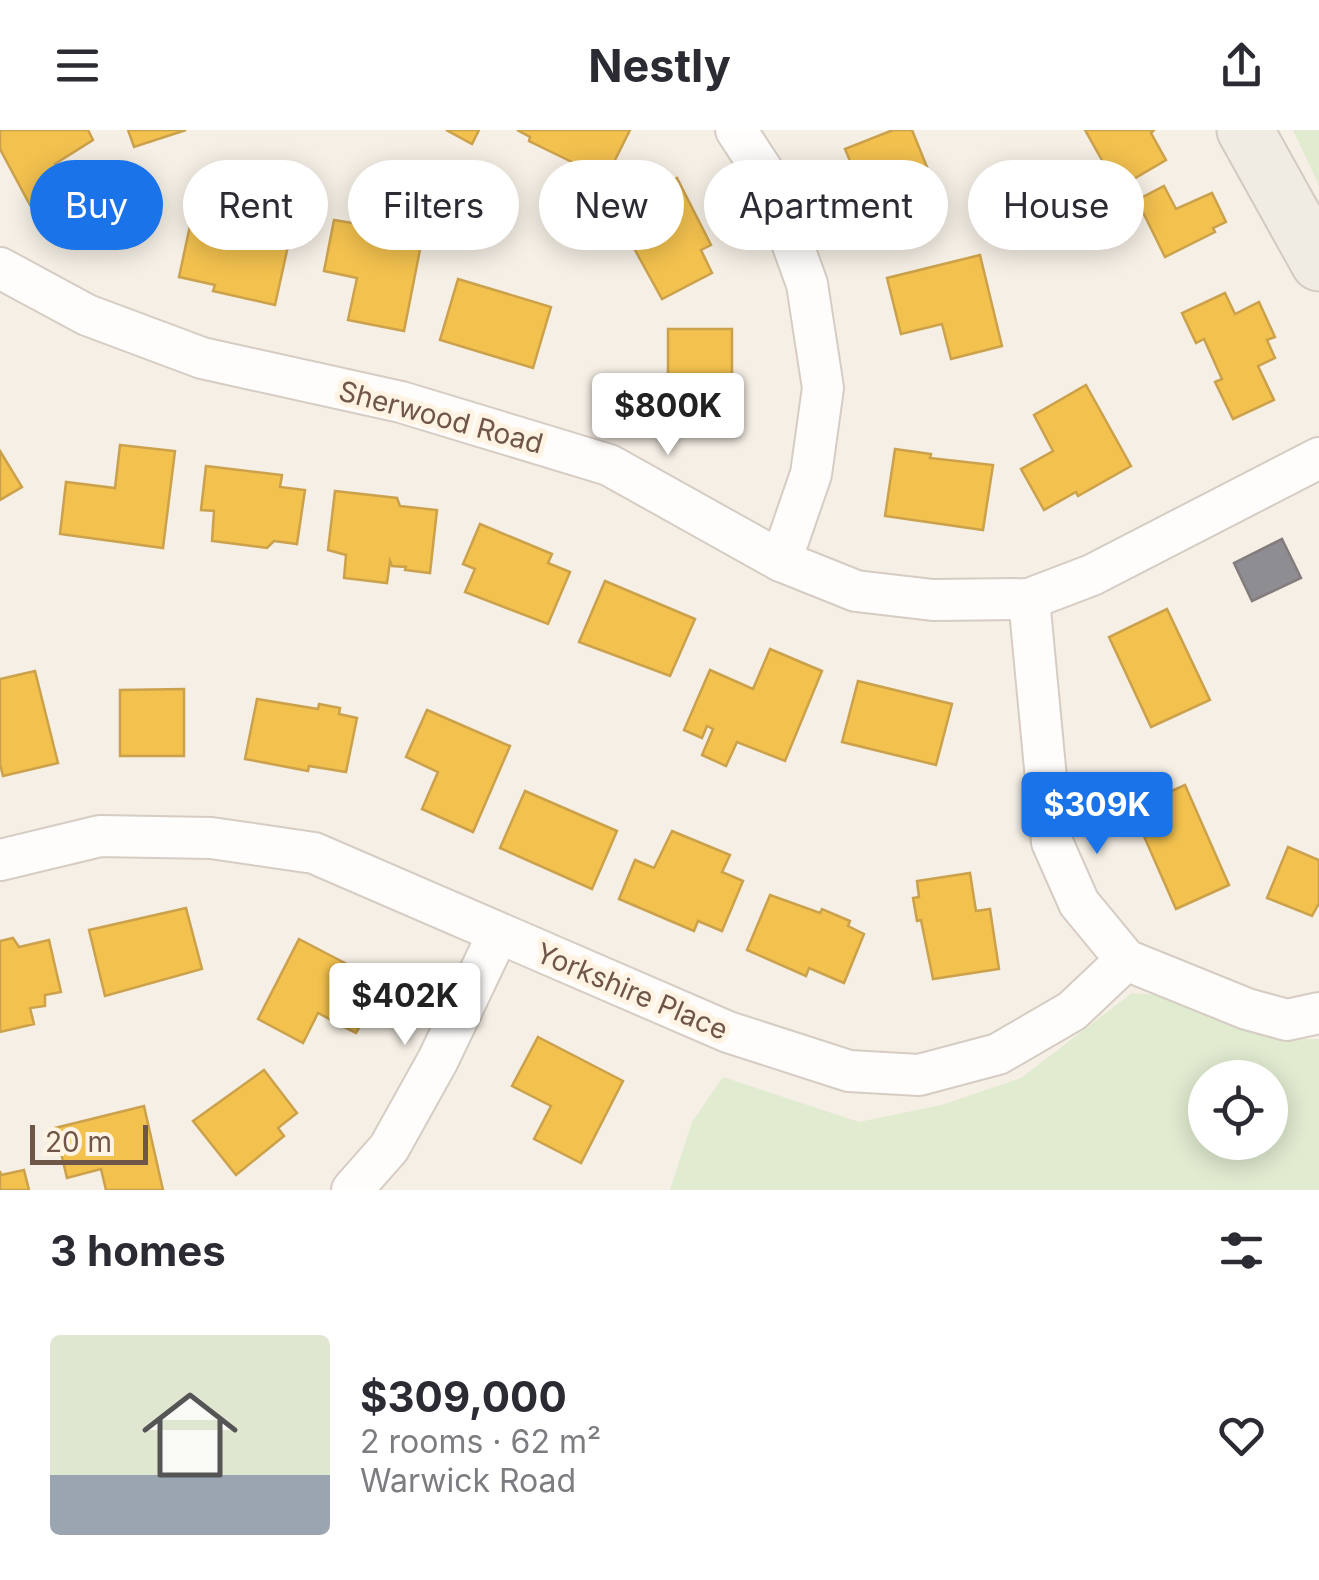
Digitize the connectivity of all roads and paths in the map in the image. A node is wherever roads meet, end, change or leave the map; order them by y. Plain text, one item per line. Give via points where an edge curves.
1 (736, 130) edge
2 (1245, 130) edge
3 (1319, 263) edge
4 (0, 268) edge
5 (1319, 458) edge
6 (781, 561) junction
7 (1029, 600) junction
8 (0, 860) edge
9 (498, 934) junction
10 (1126, 960) junction
11 (1319, 1012) edge
12 (352, 1190) edge

1 - 6 street via 770,182 807,284 823,388 811,474
2 - 3 main road
4 - 6 street, Sherwood Road via 87,315 202,358 401,402 609,465
5 - 7 street, Sherwood Road via 1092,575
6 - 7 street, Sherwood Road via 856,590 933,600
7 - 10 street via 1052,842 1079,903
8 - 9 street, Yorkshire Place via 100,836 211,838 314,853
9 - 10 street, Yorkshire Place via 728,1032 848,1072 919,1075 998,1054 1072,1011
9 - 12 street via 389,1148
10 - 11 street via 1247,1010 1287,1020

